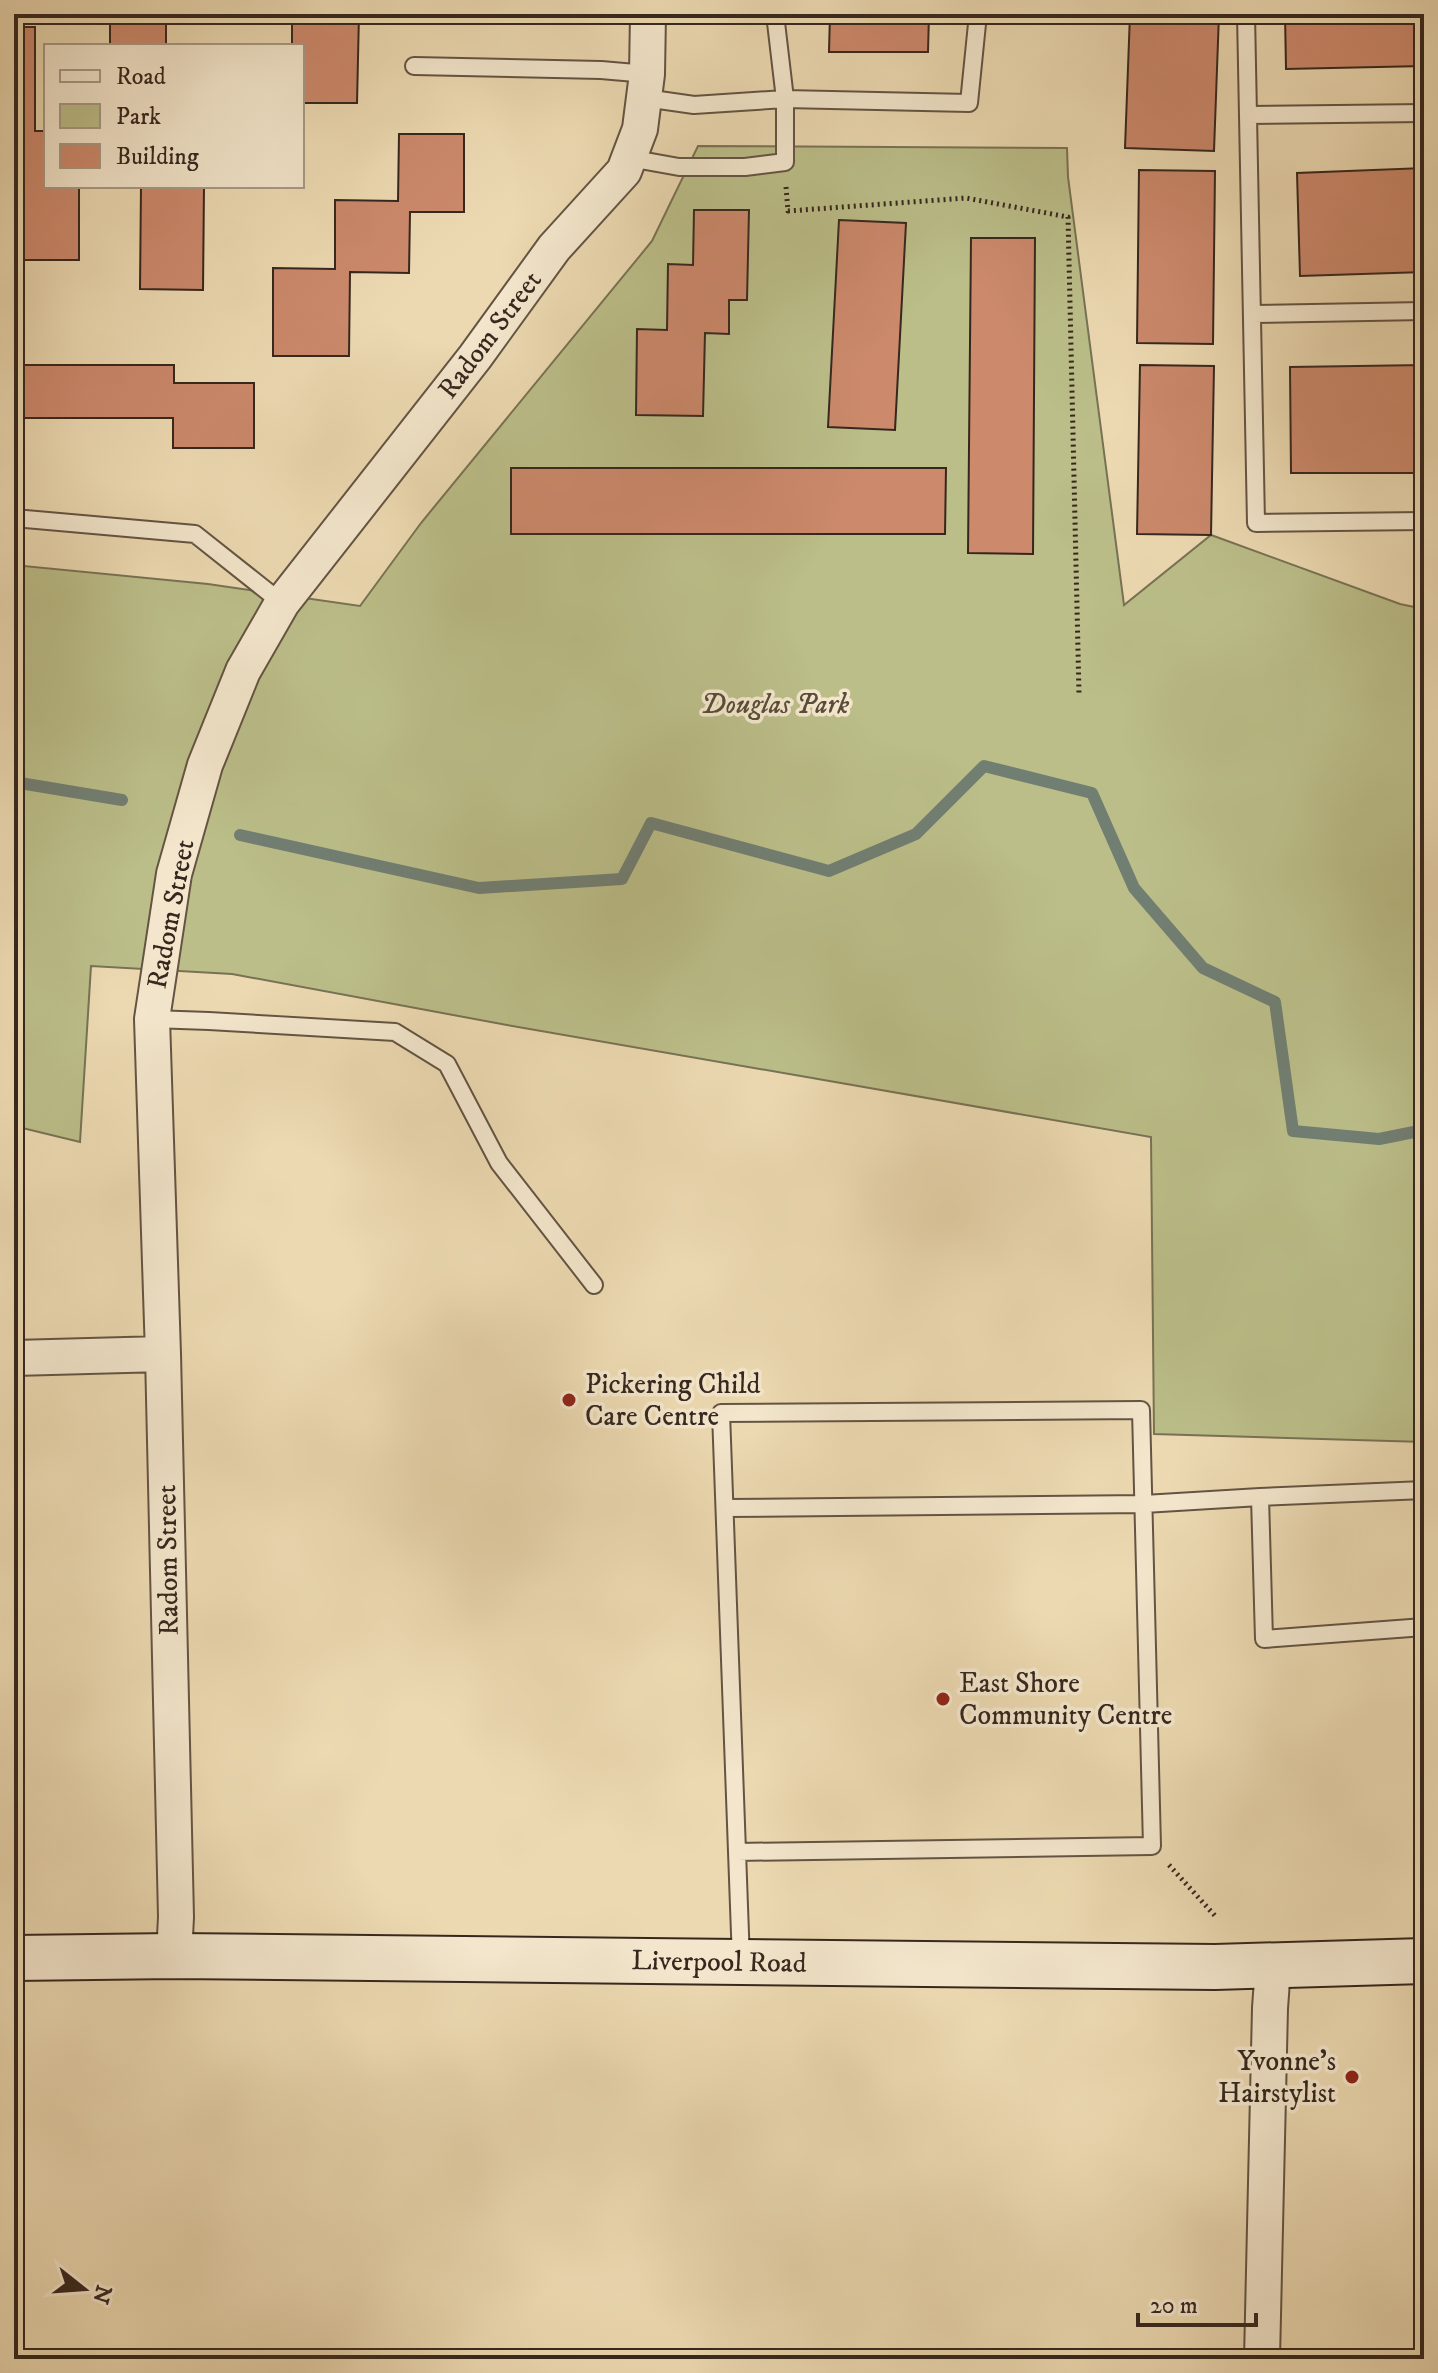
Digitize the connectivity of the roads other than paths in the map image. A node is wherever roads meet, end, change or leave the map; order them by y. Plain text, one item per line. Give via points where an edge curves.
1 (648, 14) edge
2 (775, 14) edge
3 (978, 14) edge
4 (1246, 14) edge
5 (414, 66) dead end
6 (646, 86) junction
7 (785, 99) junction
8 (1424, 113) edge
9 (1248, 115) junction
10 (629, 158) junction
11 (1424, 311) edge
12 (1252, 314) junction
13 (14, 518) edge
14 (1424, 521) edge
15 (282, 603) junction
16 (152, 1019) junction
17 (594, 1285) dead end
18 (163, 1354) junction
19 (14, 1358) edge
20 (1424, 1490) edge
21 (1260, 1497) junction
22 (1144, 1504) junction
23 (725, 1508) junction
24 (1424, 1627) edge
25 (737, 1852) junction
26 (174, 1956) junction
27 (14, 1958) edge
28 (1424, 1961) edge
29 (741, 1962) junction
30 (1273, 1967) junction
31 (1262, 2359) edge

1 - 6 street, Radom Street
2 - 7 lane
3 - 7 lane via 969,103
4 - 9 lane
5 - 6 lane via 601,70
6 - 7 lane via 694,105
6 - 10 street, Radom Street via 640,129
7 - 10 lane via 785,162 679,167
8 - 9 lane
9 - 12 lane
10 - 15 street, Radom Street via 624,171 554,248
11 - 12 lane
12 - 14 lane via 1256,523
13 - 15 lane via 195,534
15 - 16 street, Radom Street via 243,671 205,765 174,874
16 - 17 lane via 395,1032 447,1064 499,1163
16 - 18 street, Radom Street
18 - 19 street
18 - 26 street, Radom Street
20 - 21 lane
21 - 22 lane
21 - 24 lane via 1264,1639
22 - 23 lane
22 - 23 lane via 1141,1410 721,1413
22 - 25 lane via 1152,1846
23 - 25 lane
25 - 29 lane
26 - 27 street, Liverpool Road
26 - 29 street, Liverpool Road
28 - 30 street, Liverpool Road
29 - 30 street, Liverpool Road
30 - 31 street

